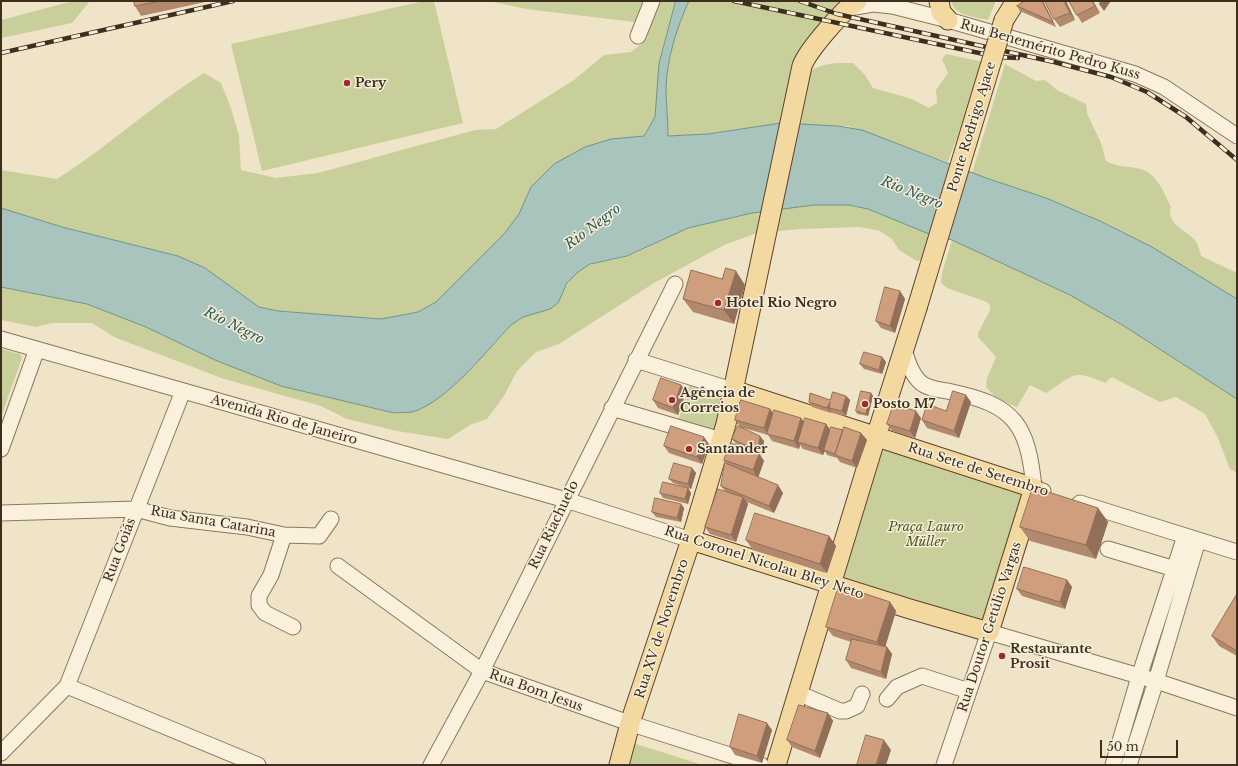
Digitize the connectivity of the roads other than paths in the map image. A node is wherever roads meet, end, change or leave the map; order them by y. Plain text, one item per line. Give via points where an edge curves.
1 (652, 1) edge
2 (853, 4) edge
3 (928, 5) edge
4 (1006, 9) edge
5 (948, 20) joint
6 (638, 36) dead end
7 (1234, 133) edge
8 (675, 284) dead end
9 (1, 339) edge
10 (37, 349) junction
11 (904, 350) junction
12 (636, 360) junction
13 (184, 391) junction
14 (737, 392) junction
15 (612, 408) junction
16 (724, 432) junction
17 (876, 437) junction
18 (1, 449) edge
19 (1034, 488) junction
20 (566, 500) junction
21 (136, 509) junction
22 (1, 513) edge
23 (331, 519) dead end
24 (284, 535) junction
25 (1191, 538) junction
26 (691, 540) junction
27 (1108, 549) dead end
28 (1237, 552) edge
29 (338, 566) dead end
30 (1181, 571) junction
31 (831, 584) junction
32 (293, 627) dead end
33 (989, 632) junction
34 (482, 671) junction
35 (1139, 677) junction
36 (1156, 681) junction
37 (67, 686) junction
38 (969, 690) junction
39 (798, 693) junction
40 (862, 694) dead end
41 (887, 699) dead end
42 (1237, 708) edge
43 (632, 724) junction
44 (1, 753) edge
45 (1122, 760) edge
46 (257, 765) edge
47 (431, 765) edge
48 (619, 765) edge
49 (761, 765) edge
50 (776, 765) edge
51 (944, 765) edge

1 - 6 street
2 - 3 street
2 - 14 main road, Rua XV de Novembro via 805,59 754,286 763,290 765,295
3 - 5 main road via 941,12
4 - 11 main road, Ponte Rodrigo Ajace, bridge
5 - 7 street, Rua Benemérito Pedro Kuss via 1135,74 1164,88
8 - 12 street, Rua Riachuelo
9 - 10 street, Avenida Rio de Janeiro
10 - 13 street, Avenida Rio de Janeiro
10 - 18 street
11 - 17 main road, Ponte Rodrigo Ajace
11 - 19 street via 912,372 922,384 981,398 996,405 1012,418 1021,430 1027,446
12 - 14 street, Rua Sete de Setembro
12 - 15 street, Rua Riachuelo
13 - 20 street, Avenida Rio de Janeiro
13 - 21 street, Rua Goiás
14 - 16 main road, Rua XV de Novembro
14 - 17 main road, Rua Sete de Setembro
15 - 16 street
15 - 20 street, Rua Riachuelo
16 - 26 main road, Rua XV de Novembro
17 - 19 main road, Rua Sete de Setembro
17 - 31 main road, Ponte Rodrigo Ajace
19 - 25 street, Rua Sete de Setembro
19 - 33 main road, Rua Doutor Getúlio Vargas
20 - 26 street, Rua Coronel Nicolau Bley Neto
20 - 34 street, Rua Riachuelo
21 - 22 street, Rua Santa Catarina
21 - 24 street, Rua Santa Catarina via 170,518 247,527
21 - 37 street, Rua Goiás
23 - 24 street via 319,536
24 - 32 street, Rua Santa Catarina via 271,575 259,596 260,605 265,613
25 - 28 street, Rua Sete de Setembro
25 - 30 street
26 - 31 main road, Rua Coronel Nicolau Bley Neto
26 - 43 main road, Rua XV de Novembro via 631,720
27 - 30 street
29 - 34 street, Rua Bom Jesus
30 - 35 street
30 - 36 street
31 - 33 main road, Rua Coronel Nicolau Bley Neto
31 - 39 main road, Ponte Rodrigo Ajace
33 - 35 street, Rua Coronel Nicolau Bley Neto
33 - 38 street, Rua Doutor Getúlio Vargas
34 - 43 street, Rua Bom Jesus
34 - 47 street, Rua Riachuelo
35 - 36 street, Rua Coronel Nicolau Bley Neto
35 - 45 street
36 - 42 street, Rua Coronel Nicolau Bley Neto
36 - 45 street
37 - 44 street
37 - 46 street
38 - 41 street via 922,676 898,687
38 - 51 street, Rua Doutor Getúlio Vargas
39 - 40 street via 840,711 857,706
39 - 50 main road, Ponte Rodrigo Ajace
43 - 48 main road, Rua XV de Novembro
43 - 49 street, Rua Bom Jesus

